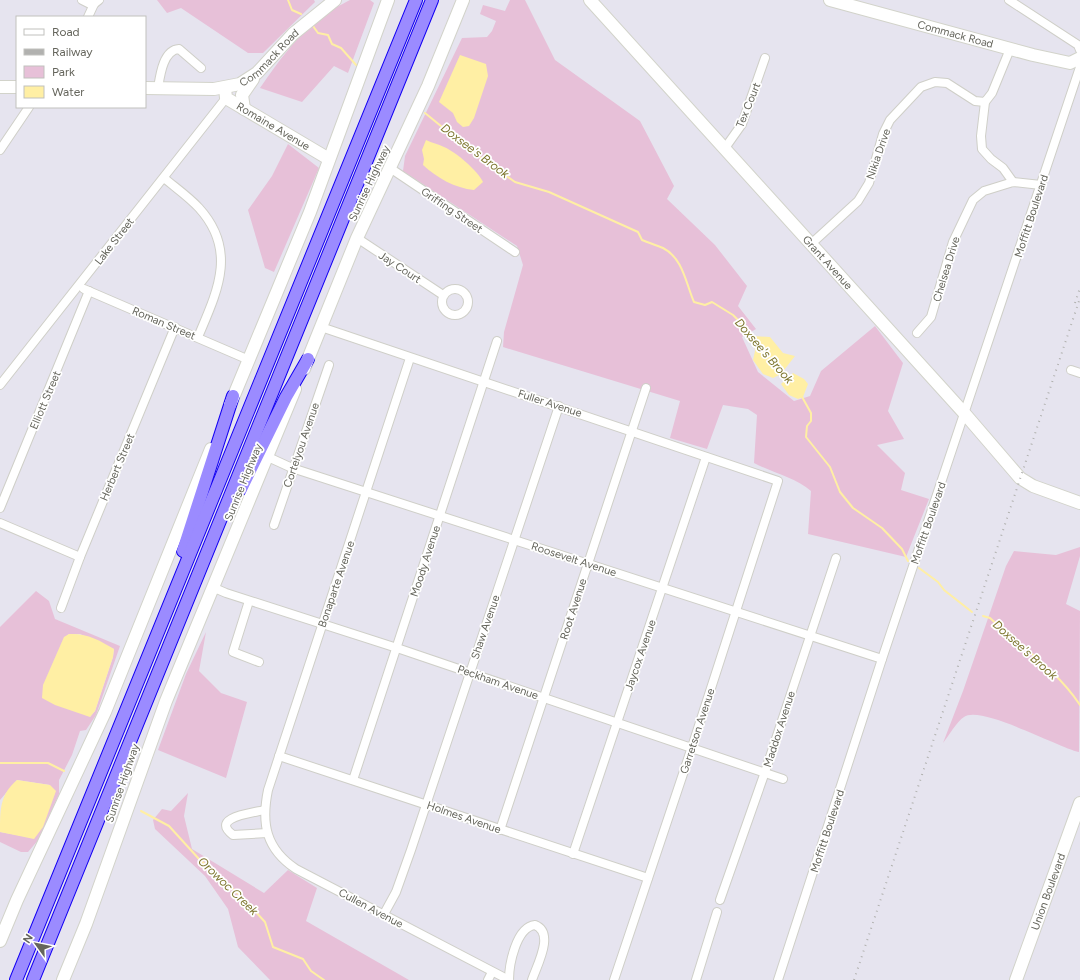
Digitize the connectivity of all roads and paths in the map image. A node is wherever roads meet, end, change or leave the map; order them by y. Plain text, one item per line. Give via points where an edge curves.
1 (82, 0) edge
2 (335, 0) edge
3 (388, 0) edge
4 (416, 0) edge
5 (432, 0) edge
6 (463, 0) edge
7 (590, 0) edge
8 (830, 0) edge
9 (1009, 0) edge
10 (97, 2) edge
11 (89, 16) edge
12 (1010, 49) junction
13 (1080, 50) edge
14 (765, 58) dead end
15 (1080, 58) edge
16 (1080, 67) edge
17 (201, 68) dead end
18 (257, 73) junction
19 (0, 87) edge
20 (16, 87) edge
21 (146, 88) edge
22 (158, 88) junction
23 (226, 93) junction
24 (985, 102) junction
25 (28, 108) edge
26 (244, 109) junction
27 (725, 148) junction
28 (0, 150) edge
29 (329, 159) junction
30 (390, 168) junction
31 (164, 178) junction
32 (1013, 182) junction
33 (1041, 185) junction
34 (357, 238) junction
35 (811, 244) junction
36 (515, 252) dead end
37 (79, 286) junction
38 (89, 291) junction
39 (443, 295) dead end
40 (175, 327) junction
41 (321, 327) junction
42 (917, 333) dead end
43 (198, 337) junction
44 (497, 341) dead end
45 (410, 358) junction
46 (308, 359) junction
47 (249, 360) junction
48 (329, 365) dead end
49 (1071, 370) dead end
50 (1080, 373) edge
51 (484, 382) junction
52 (0, 385) edge
53 (646, 388) dead end
54 (233, 396) junction
55 (559, 406) junction
56 (965, 414) junction
57 (633, 431) junction
58 (268, 457) junction
59 (706, 457) junction
60 (292, 468) junction
61 (778, 481) joint
62 (367, 492) junction
63 (1080, 503) edge
64 (0, 508) edge
65 (224, 512) junction
66 (440, 515) junction
67 (0, 523) edge
68 (274, 525) dead end
69 (515, 539) junction
70 (80, 557) junction
71 (836, 558) dead end
72 (588, 563) junction
73 (212, 587) junction
74 (662, 588) junction
75 (249, 601) junction
76 (168, 606) junction
77 (61, 608) dead end
78 (736, 613) junction
79 (323, 623) junction
80 (810, 637) junction
81 (397, 648) junction
82 (882, 659) junction
83 (259, 662) dead end
84 (469, 672) junction
85 (544, 697) junction
86 (617, 722) junction
87 (692, 747) junction
88 (279, 756) junction
89 (765, 772) junction
90 (783, 779) dead end
91 (353, 780) junction
92 (1080, 803) edge
93 (426, 805) junction
94 (264, 810) junction
95 (500, 830) junction
96 (267, 833) junction
97 (573, 854) junction
98 (648, 878) junction
99 (720, 900) dead end
100 (717, 912) dead end
101 (384, 914) junction
102 (0, 941) edge
103 (490, 976) edge
104 (16, 980) edge
105 (33, 980) edge
106 (63, 980) edge
107 (509, 980) edge
108 (532, 980) edge
109 (614, 980) edge
110 (696, 980) edge
111 (778, 980) edge
112 (1016, 980) edge

1 - 10 street via 90,4
2 - 18 main road, Commack Road via 293,34
3 - 29 main road
4 - 76 highway, Sunrise Highway
5 - 65 highway, Sunrise Highway
6 - 30 main road, Sunrise Highway
7 - 27 main road, Grant Avenue
8 - 12 main road, Commack Road
9 - 13 street via 1078,45
10 - 11 street
12 - 15 main road, Commack Road via 1070,63
12 - 24 street via 992,93
14 - 27 street, Tex Court via 742,124
16 - 33 street, Moffitt Boulevard
17 - 22 street via 179,49 174,50 164,65
18 - 23 main road, Commack Road
18 - 26 main road via 243,92
19 - 20 main road
21 - 22 main road, Commack Road
22 - 23 main road, Commack Road
23 - 26 main road, Romaine Avenue
23 - 31 street, Lake Street
24 - 32 street via 982,149 1003,168
24 - 35 street, Nikia Drive via 974,101 947,83 935,82 921,87 890,120 883,134 869,183 858,201
25 - 28 street
26 - 29 main road, Romaine Avenue
27 - 35 main road, Grant Avenue
29 - 47 main road via 303,230
30 - 34 main road, Sunrise Highway
30 - 36 street, Griffing Street
31 - 37 street, Lake Street
31 - 43 street via 194,202 204,214 215,234 220,251 220,280
32 - 33 street, Chelsea Drive
32 - 42 street, Chelsea Drive via 984,191 973,200 953,242 931,317
33 - 56 street, Moffitt Boulevard
34 - 39 street, Jay Court
34 - 41 main road, Sunrise Highway
35 - 56 main road, Grant Avenue
37 - 38 street, Roman Street
37 - 52 street, Lake Street
38 - 40 street, Roman Street
38 - 64 street, Elliott Street
40 - 43 street, Roman Street
40 - 70 street, Herbert Street
41 - 45 street, Fuller Avenue
41 - 46 main road, Sunrise Highway
43 - 47 street, Roman Street
44 - 51 street, Moody Avenue
45 - 51 street, Fuller Avenue
45 - 62 street, Bonaparte Avenue
46 - 58 main road, Sunrise Highway
46 - 65 highway via 286,397 242,488
47 - 54 main road
48 - 60 street, Cortelyou Avenue
49 - 50 street
51 - 55 street, Fuller Avenue
51 - 66 street, Moody Avenue
53 - 57 street, Root Avenue
54 - 76 highway via 183,550
54 - 102 main road via 101,723
55 - 57 street, Fuller Avenue
55 - 69 street, Shaw Avenue
56 - 63 main road, Grant Avenue via 1020,478 1033,486
56 - 82 street, Moffitt Boulevard
57 - 59 street, Fuller Avenue
57 - 72 street, Root Avenue
58 - 60 street, Roosevelt Avenue
58 - 73 main road, Sunrise Highway
59 - 61 street, Fuller Avenue
59 - 74 street, Jaycox Avenue
60 - 62 street, Roosevelt Avenue
60 - 68 street, Cortelyou Avenue
61 - 78 street, Garretson Avenue
62 - 66 street, Roosevelt Avenue
62 - 79 street, Bonaparte Avenue
65 - 105 highway, Sunrise Highway
66 - 69 street, Roosevelt Avenue
66 - 81 street, Moody Avenue
67 - 70 street
69 - 72 street, Roosevelt Avenue
69 - 84 street, Shaw Avenue
70 - 77 street, Herbert Street
71 - 80 street, Maddox Avenue
72 - 74 street, Roosevelt Avenue
72 - 85 street, Root Avenue
73 - 75 street, Peckham Avenue
73 - 106 main road, Sunrise Highway via 161,713 88,918
74 - 78 street, Roosevelt Avenue
74 - 86 street, Jaycox Avenue
75 - 79 street, Peckham Avenue
75 - 83 street via 233,652
76 - 104 highway, Sunrise Highway
78 - 80 street, Roosevelt Avenue
78 - 87 street, Garretson Avenue
79 - 81 street, Peckham Avenue
79 - 88 street, Bonaparte Avenue
80 - 82 street, Roosevelt Avenue
80 - 89 street, Maddox Avenue
81 - 84 street, Peckham Avenue
81 - 91 street, Moody Avenue
82 - 111 street, Moffitt Boulevard
84 - 85 street, Peckham Avenue
84 - 93 street, Shaw Avenue
85 - 86 street, Peckham Avenue
85 - 95 street, Root Avenue
86 - 87 street, Peckham Avenue
86 - 97 street, Jaycox Avenue
87 - 89 street, Peckham Avenue
87 - 98 street, Garretson Avenue
88 - 91 street, Holmes Avenue
88 - 94 street, Bonaparte Avenue
89 - 90 street, Peckham Avenue
89 - 99 street, Maddox Avenue
91 - 93 street, Holmes Avenue
92 - 112 main road, Union Boulevard
93 - 95 street, Holmes Avenue
93 - 101 street, Shaw Avenue via 396,892
94 - 96 street, Cullen Avenue
94 - 96 street via 235,816 229,819 226,827 233,835
95 - 97 street, Holmes Avenue
96 - 101 street, Cullen Avenue via 284,861
97 - 98 street, Holmes Avenue
98 - 109 street, Garretson Avenue
100 - 110 street
101 - 103 street, Cullen Avenue
103 - 107 street, Cullen Avenue
107 - 108 street via 511,959 516,946 526,929 535,925 544,932 545,939

